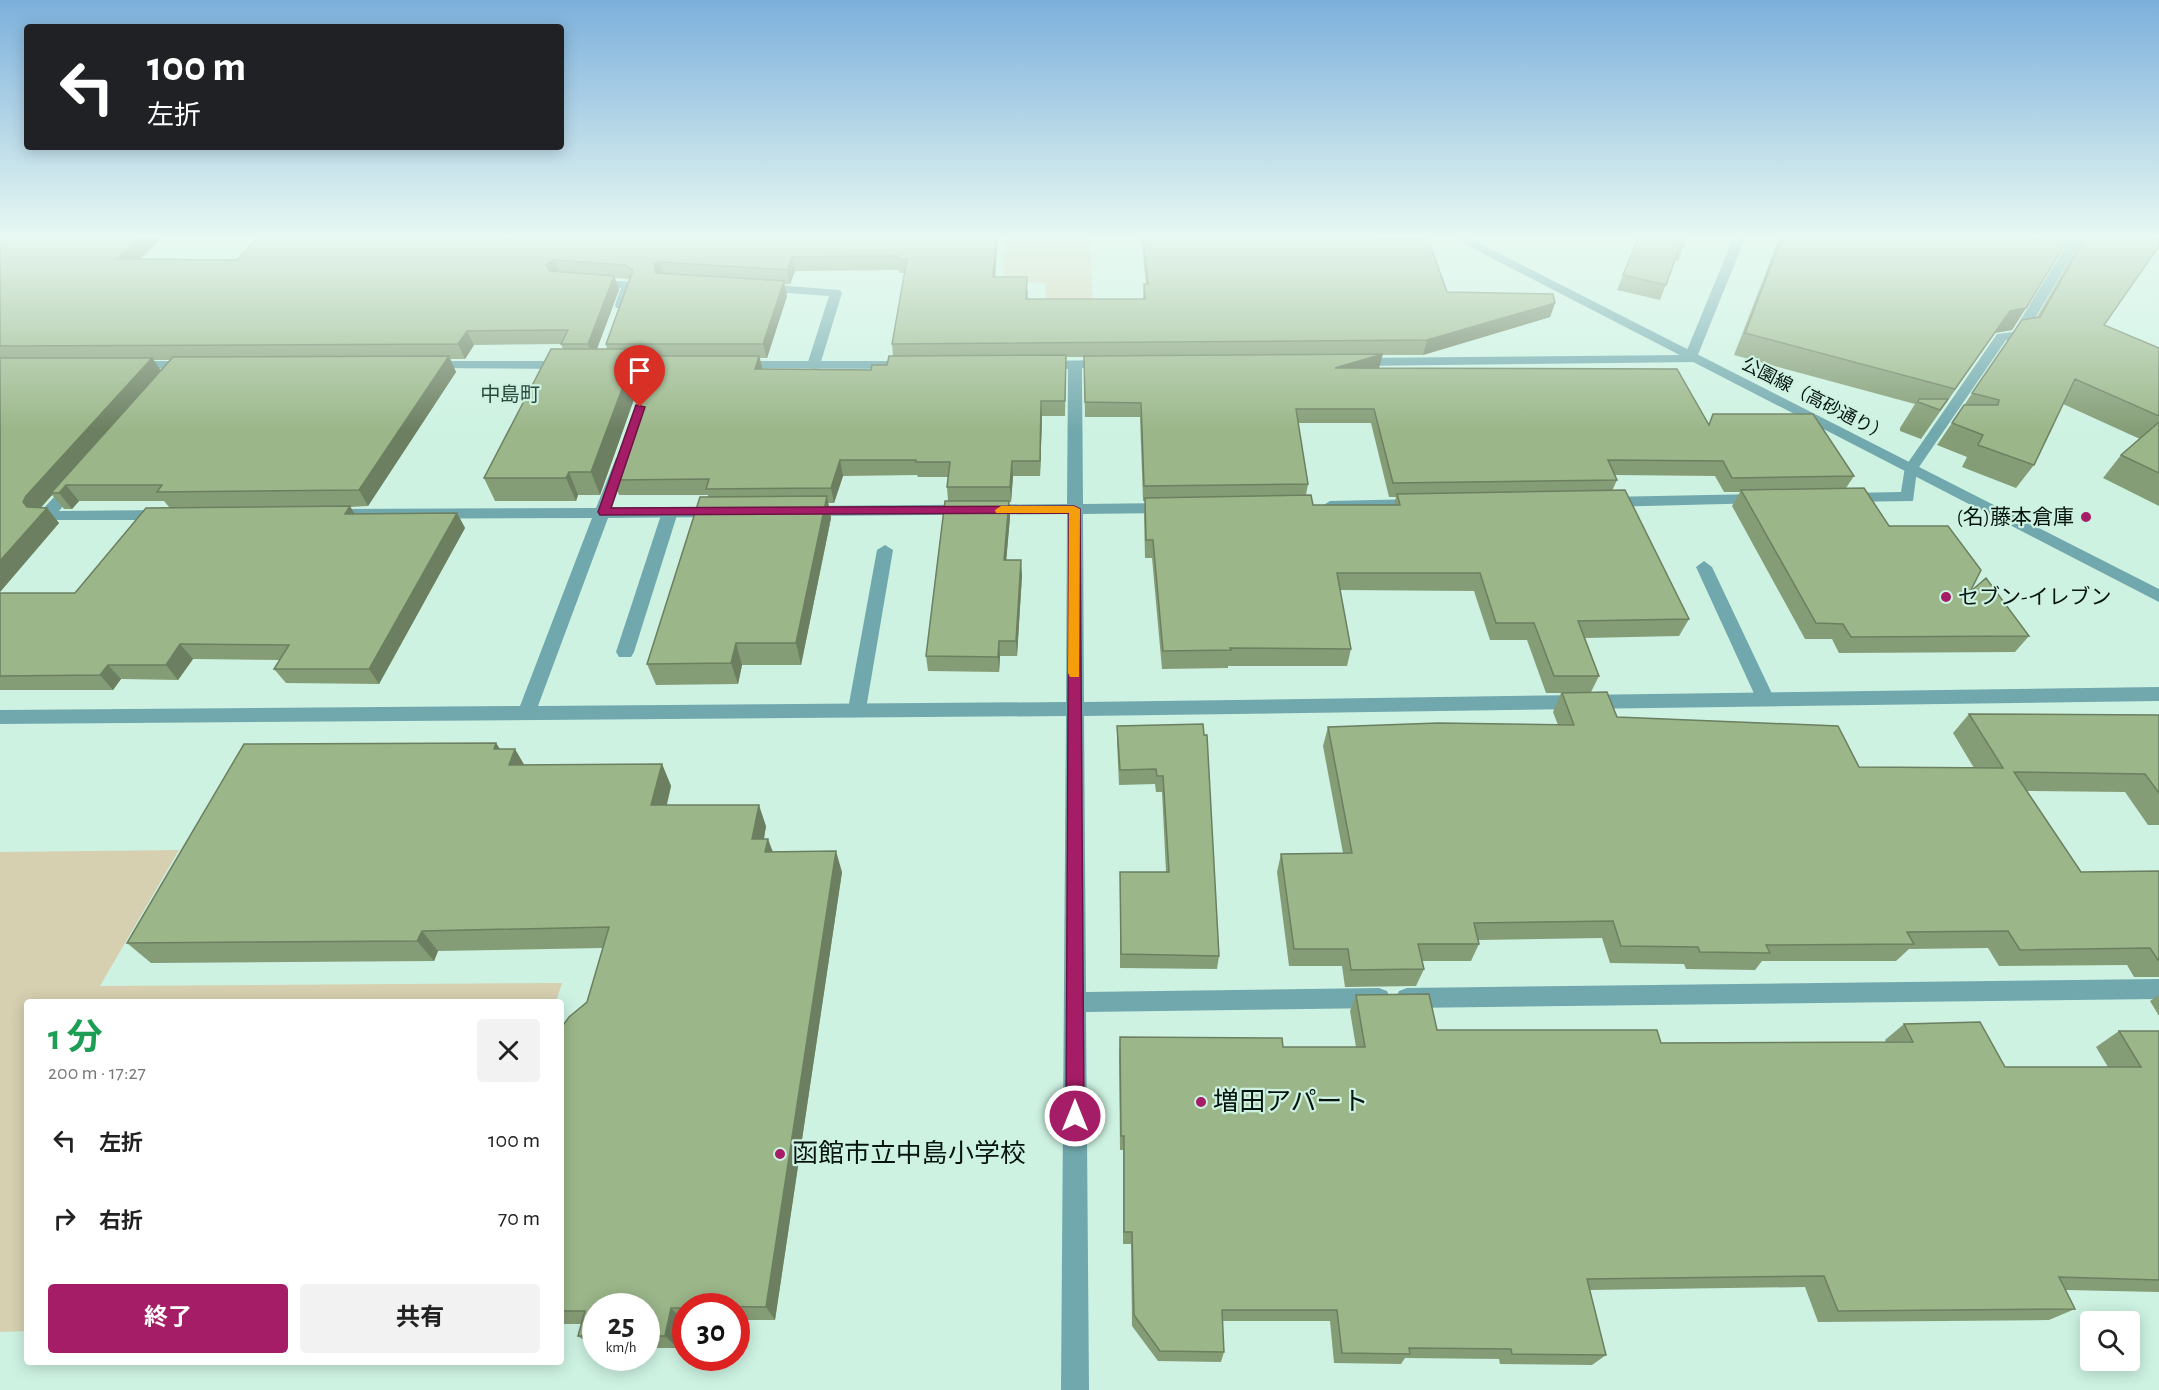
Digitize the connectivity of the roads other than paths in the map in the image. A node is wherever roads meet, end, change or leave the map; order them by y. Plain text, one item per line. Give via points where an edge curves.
1 (623, 301) edge
2 (833, 301) edge
3 (1579, 301) edge
4 (1714, 301) edge
5 (2039, 301) edge
6 (618, 315) edge
7 (1690, 359) junction
8 (1347, 362) edge
9 (1028, 364) edge
10 (1075, 364) junction
11 (1122, 364) edge
12 (120, 365) edge
13 (179, 365) junction
14 (203, 365) edge
15 (413, 365) edge
16 (577, 365) edge
17 (600, 365) edge
18 (689, 365) edge
19 (723, 365) edge
20 (814, 365) junction
21 (921, 365) edge
22 (164, 383) edge
23 (627, 444) edge
24 (1910, 470) junction
25 (86, 471) edge
26 (1824, 498) edge
27 (1777, 499) edge
28 (1586, 502) edge
29 (1432, 504) edge
30 (1312, 506) edge
31 (1182, 508) edge
32 (1074, 509) junction
33 (789, 511) edge
34 (604, 512) junction
35 (670, 512) junction
36 (730, 512) edge
37 (319, 514) edge
38 (177, 515) edge
39 (885, 550) dead end
40 (1704, 567) dead end
41 (2159, 596) edge
42 (625, 652) dead end
43 (2159, 694) edge
44 (1766, 700) junction
45 (857, 709) junction
46 (1075, 709) junction
47 (526, 713) junction
48 (0, 717) edge
49 (2159, 989) edge
50 (1075, 1002) junction
51 (1075, 1390) edge

1 - 6 street
2 - 20 street
3 - 7 street, 公園線（高砂通り）
4 - 7 street
5 - 24 street via 2018,335 2002,337
7 - 8 street
7 - 24 street, 公園線（高砂通り）
9 - 10 street
10 - 11 street
10 - 32 street
12 - 13 street
13 - 14 street
13 - 22 street
15 - 16 street
17 - 18 street via 653,371
19 - 20 street
20 - 21 street
23 - 34 street
24 - 26 street via 1908,497
24 - 41 street, 公園線（高砂通り）
25 - 38 street via 46,516
27 - 28 street
29 - 30 street
31 - 32 street
32 - 33 street
32 - 46 street
34 - 35 street
34 - 37 street
34 - 47 street
35 - 36 street
35 - 42 street
39 - 45 street
40 - 44 street
43 - 44 street
44 - 46 street
45 - 46 street
45 - 47 street
46 - 50 street
47 - 48 street
49 - 50 street
50 - 51 street

